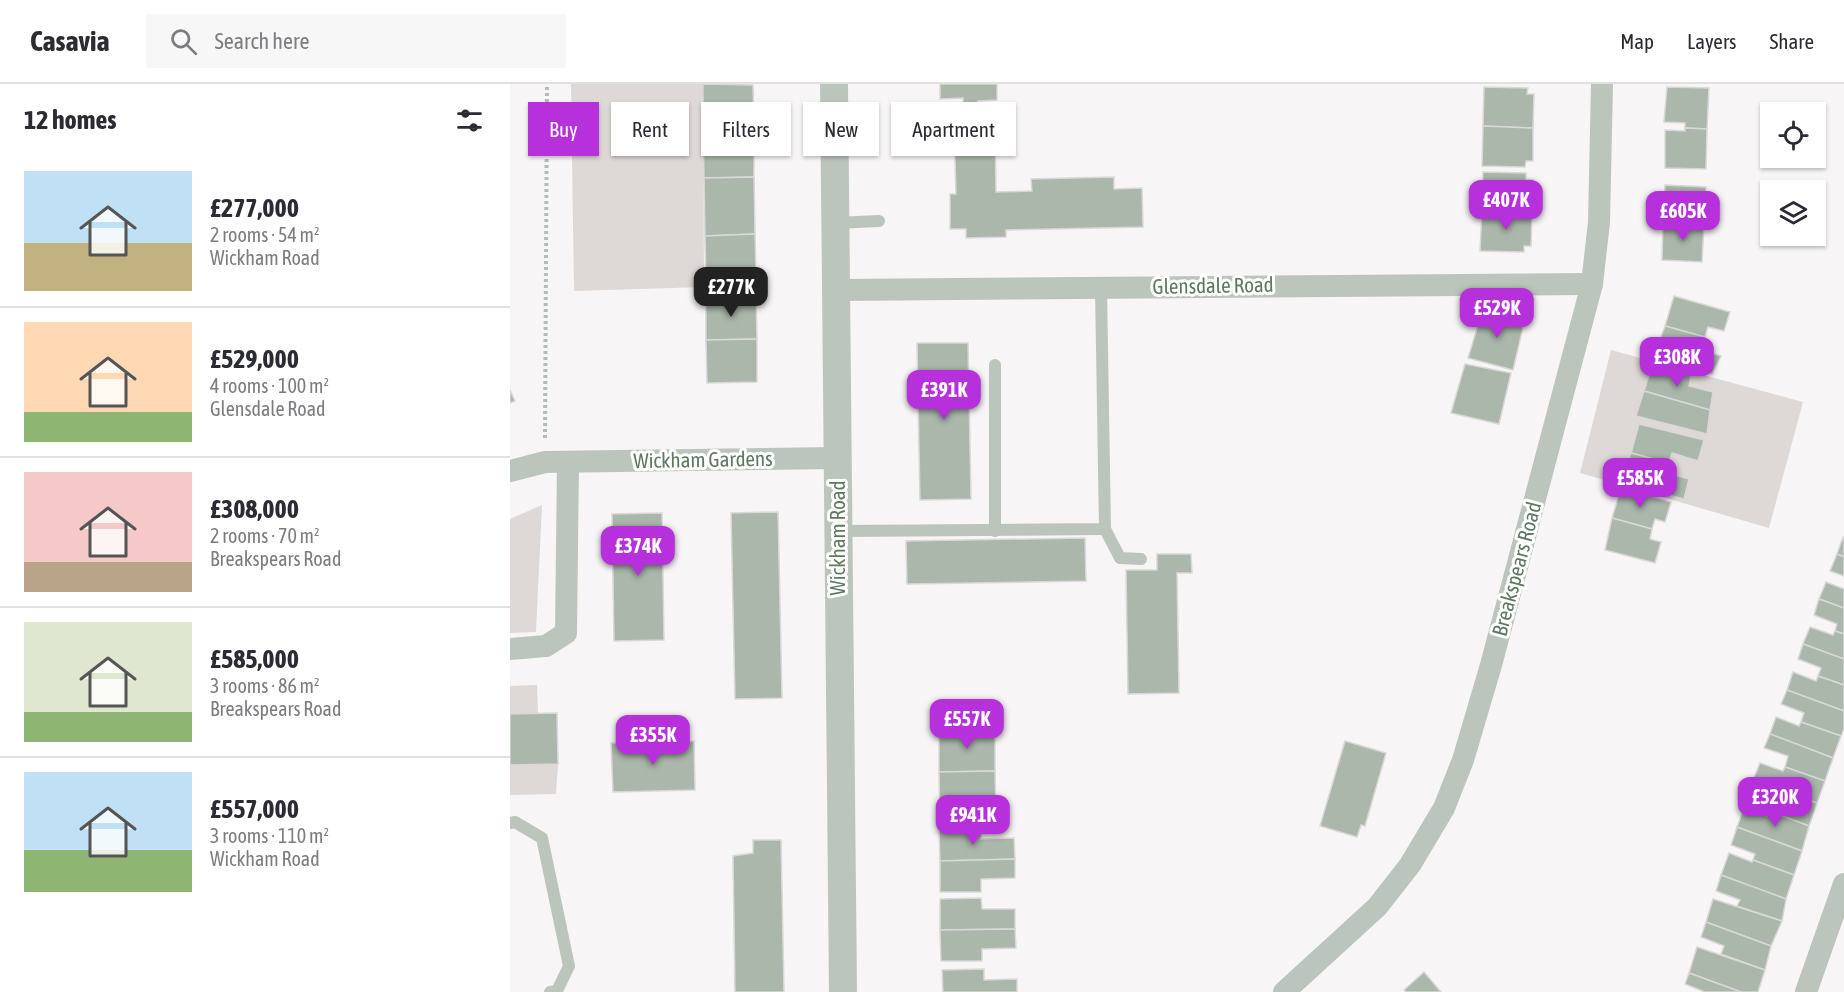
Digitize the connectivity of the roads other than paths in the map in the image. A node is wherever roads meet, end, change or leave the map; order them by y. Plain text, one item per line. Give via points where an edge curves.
1 (834, 84) edge
2 (1602, 84) edge
3 (879, 221) dead end
4 (834, 223) junction
5 (1592, 284) junction
6 (1101, 288) junction
7 (835, 290) junction
8 (995, 365) dead end
9 (837, 458) junction
10 (568, 462) junction
11 (510, 471) edge
12 (1105, 529) junction
13 (839, 531) junction
14 (995, 531) junction
15 (1141, 559) dead end
16 (510, 649) edge
17 (510, 823) edge
18 (1844, 884) edge
19 (550, 992) edge
20 (843, 992) edge
21 (1284, 992) edge
22 (1806, 992) edge

1 - 4 street, Wickham Road
2 - 5 street, Breakspears Road via 1599,222
3 - 4 lane
4 - 7 street, Wickham Road
5 - 6 street, Glensdale Road
5 - 21 street, Breakspears Road via 1488,675 1444,808 1410,865 1377,906
6 - 7 street, Glensdale Road
6 - 12 lane
7 - 9 street, Wickham Road
8 - 14 lane
9 - 10 street, Wickham Gardens
9 - 13 street, Wickham Road
10 - 11 street, Wickham Gardens via 545,462
10 - 16 street via 566,633 546,646
12 - 14 lane
12 - 15 lane via 1120,558
13 - 14 lane
13 - 20 street, Wickham Road
17 - 19 lane via 515,822 542,838 569,966 557,991
18 - 22 street

